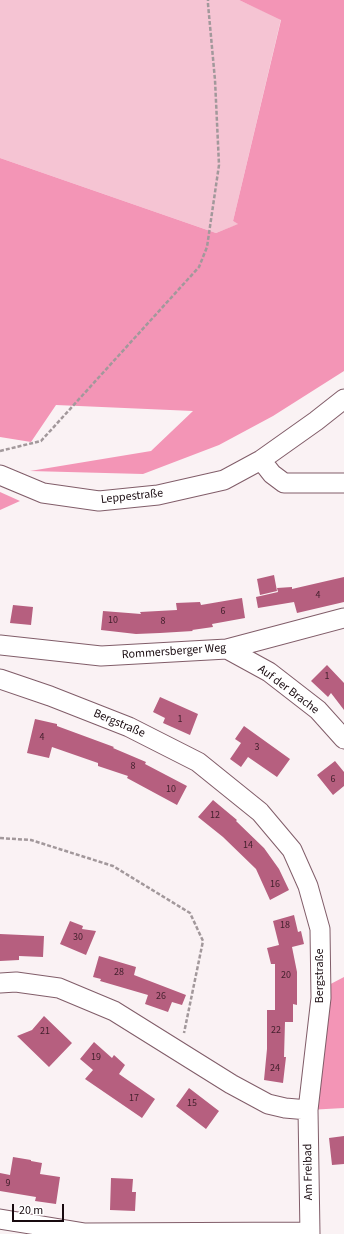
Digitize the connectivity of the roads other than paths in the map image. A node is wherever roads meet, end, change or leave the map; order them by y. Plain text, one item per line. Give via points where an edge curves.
1 (344, 399) edge
2 (261, 460) junction
3 (0, 475) edge
4 (344, 484) edge
5 (344, 618) edge
6 (0, 645) edge
7 (227, 649) junction
8 (0, 679) edge
9 (344, 738) edge
10 (0, 983) edge
11 (308, 1110) junction
12 (0, 1219) edge
13 (310, 1233) edge

1 - 2 street, Leppestraße
2 - 3 street, Leppestraße via 224,480 158,495 99,501 43,493
2 - 4 street via 272,474 284,483
5 - 7 street, Rommersberger Weg
6 - 7 street, Rommersberger Weg via 101,656
7 - 9 street, Auf der Brache via 269,672 318,710
8 - 11 street, Bergstraße via 129,727 198,762 260,812 292,850 308,886 320,929 322,998
10 - 11 street via 16,982 59,988 114,1011 231,1084 268,1104
11 - 13 street, Am Freibad
12 - 13 street via 85,1233

